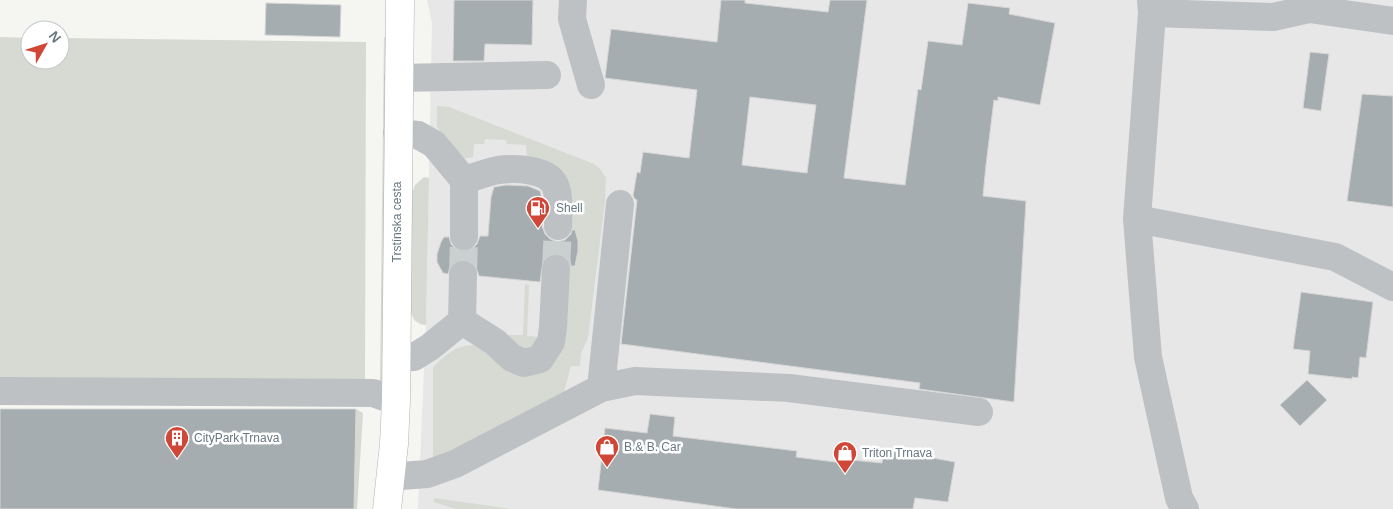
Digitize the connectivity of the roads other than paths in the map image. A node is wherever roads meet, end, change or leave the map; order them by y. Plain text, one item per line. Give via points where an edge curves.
1 (400, 0) edge
2 (573, 0) edge
3 (1310, 4) edge
4 (1152, 6) edge
5 (1393, 22) edge
6 (547, 75) dead end
7 (398, 78) junction
8 (591, 85) dead end
9 (398, 133) junction
10 (464, 180) junction
11 (620, 204) dead end
12 (1137, 219) junction
13 (558, 226) tunnel mouth
14 (464, 236) tunnel mouth
15 (556, 269) tunnel mouth
16 (463, 275) tunnel mouth
17 (1393, 287) edge
18 (462, 320) junction
19 (396, 358) junction
20 (601, 388) junction
21 (0, 391) edge
22 (396, 401) junction
23 (979, 412) dead end
24 (394, 444) junction
25 (401, 476) junction
26 (387, 509) edge
27 (403, 509) edge
28 (1184, 509) edge

1 - 7 main road, Trstínska cesta
2 - 8 lane via 572,19
3 - 4 lane via 1273,17
3 - 5 lane
4 - 12 lane
6 - 7 lane
7 - 9 main road, Trstínska cesta
9 - 10 lane via 418,135 434,144
9 - 19 main road, Trstínska cesta
10 - 13 lane via 498,170 529,170 545,174 556,186
10 - 14 lane
11 - 20 lane
12 - 17 lane via 1335,257
12 - 28 lane via 1148,358
15 - 18 lane via 551,342 540,359 524,363 512,358
16 - 18 lane
18 - 19 lane via 430,348 414,357
19 - 22 main road, Trstínska cesta
20 - 23 lane via 635,381 789,388
20 - 25 lane via 455,464 427,474
21 - 22 lane via 373,394
22 - 24 main road, Trstínska cesta
24 - 25 main road, Trstínska cesta
24 - 26 main road, Trstínska cesta
25 - 27 main road, Trstínska cesta

